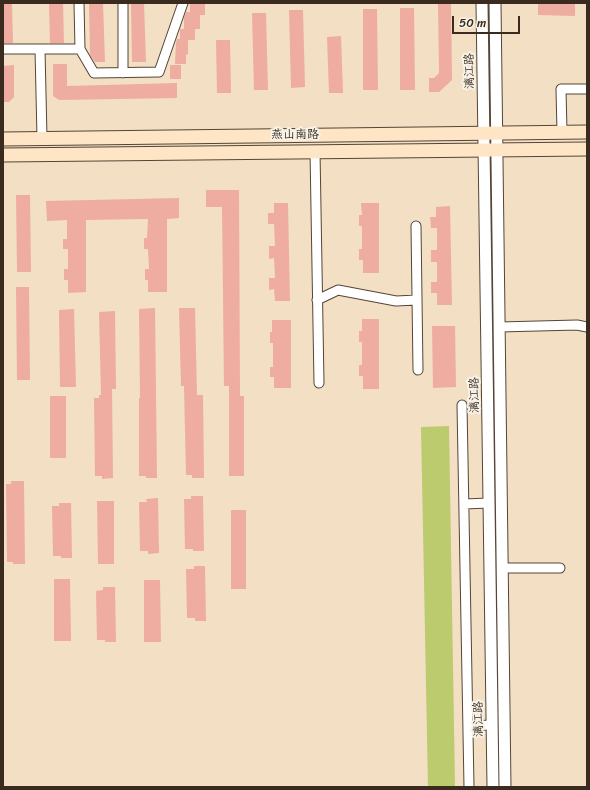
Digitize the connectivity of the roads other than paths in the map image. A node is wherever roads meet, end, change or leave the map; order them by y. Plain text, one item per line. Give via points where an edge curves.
1 (79, 3) edge
2 (123, 3) edge
3 (183, 3) edge
4 (482, 3) edge
5 (495, 3) edge
6 (3, 49) edge
7 (40, 49) junction
8 (80, 49) junction
9 (123, 73) junction
10 (587, 89) edge
11 (562, 132) junction
12 (587, 132) edge
13 (491, 133) junction
14 (315, 135) junction
15 (203, 136) junction
16 (42, 138) junction
17 (3, 139) edge
18 (587, 149) edge
19 (484, 150) junction
20 (497, 150) junction
21 (316, 151) junction
22 (203, 152) junction
23 (42, 154) junction
24 (3, 155) edge
25 (416, 226) dead end
26 (318, 300) junction
27 (417, 300) junction
28 (499, 327) junction
29 (587, 327) edge
30 (418, 370) dead end
31 (319, 383) dead end
32 (462, 405) dead end
33 (489, 503) junction
34 (464, 504) junction
35 (503, 568) junction
36 (560, 568) dead end
37 (492, 725) junction
38 (468, 726) junction
39 (468, 787) edge
40 (493, 787) edge
41 (505, 787) edge

1 - 8 street
2 - 9 street
3 - 9 street via 159,72
4 - 13 street, 漓江路
5 - 13 street, 漓江路
6 - 7 street
7 - 8 street
7 - 16 street
8 - 9 street via 94,73
10 - 11 street via 561,89
11 - 12 main road, 燕山南路
11 - 13 main road, 燕山南路
13 - 14 main road, 燕山南路
13 - 19 street, 漓江路
13 - 20 street, 漓江路
14 - 15 main road, 燕山南路
14 - 21 main road
15 - 16 main road, 燕山南路
15 - 22 main road
16 - 17 main road, 燕山南路
16 - 23 main road
18 - 20 main road, 燕山南路
19 - 20 main road, 燕山南路
19 - 21 main road, 燕山南路
19 - 33 street, 漓江路
20 - 28 street, 漓江路
21 - 22 main road, 燕山南路
21 - 26 street
22 - 23 main road, 燕山南路
23 - 24 main road, 燕山南路
25 - 27 street
26 - 27 street via 338,290 396,301
26 - 31 street
27 - 30 street
28 - 29 street
28 - 35 street, 漓江路
32 - 34 street
33 - 34 street
33 - 37 street, 漓江路
34 - 38 street
35 - 36 street
35 - 41 street, 漓江路
37 - 38 street
37 - 40 street, 漓江路
38 - 39 street

